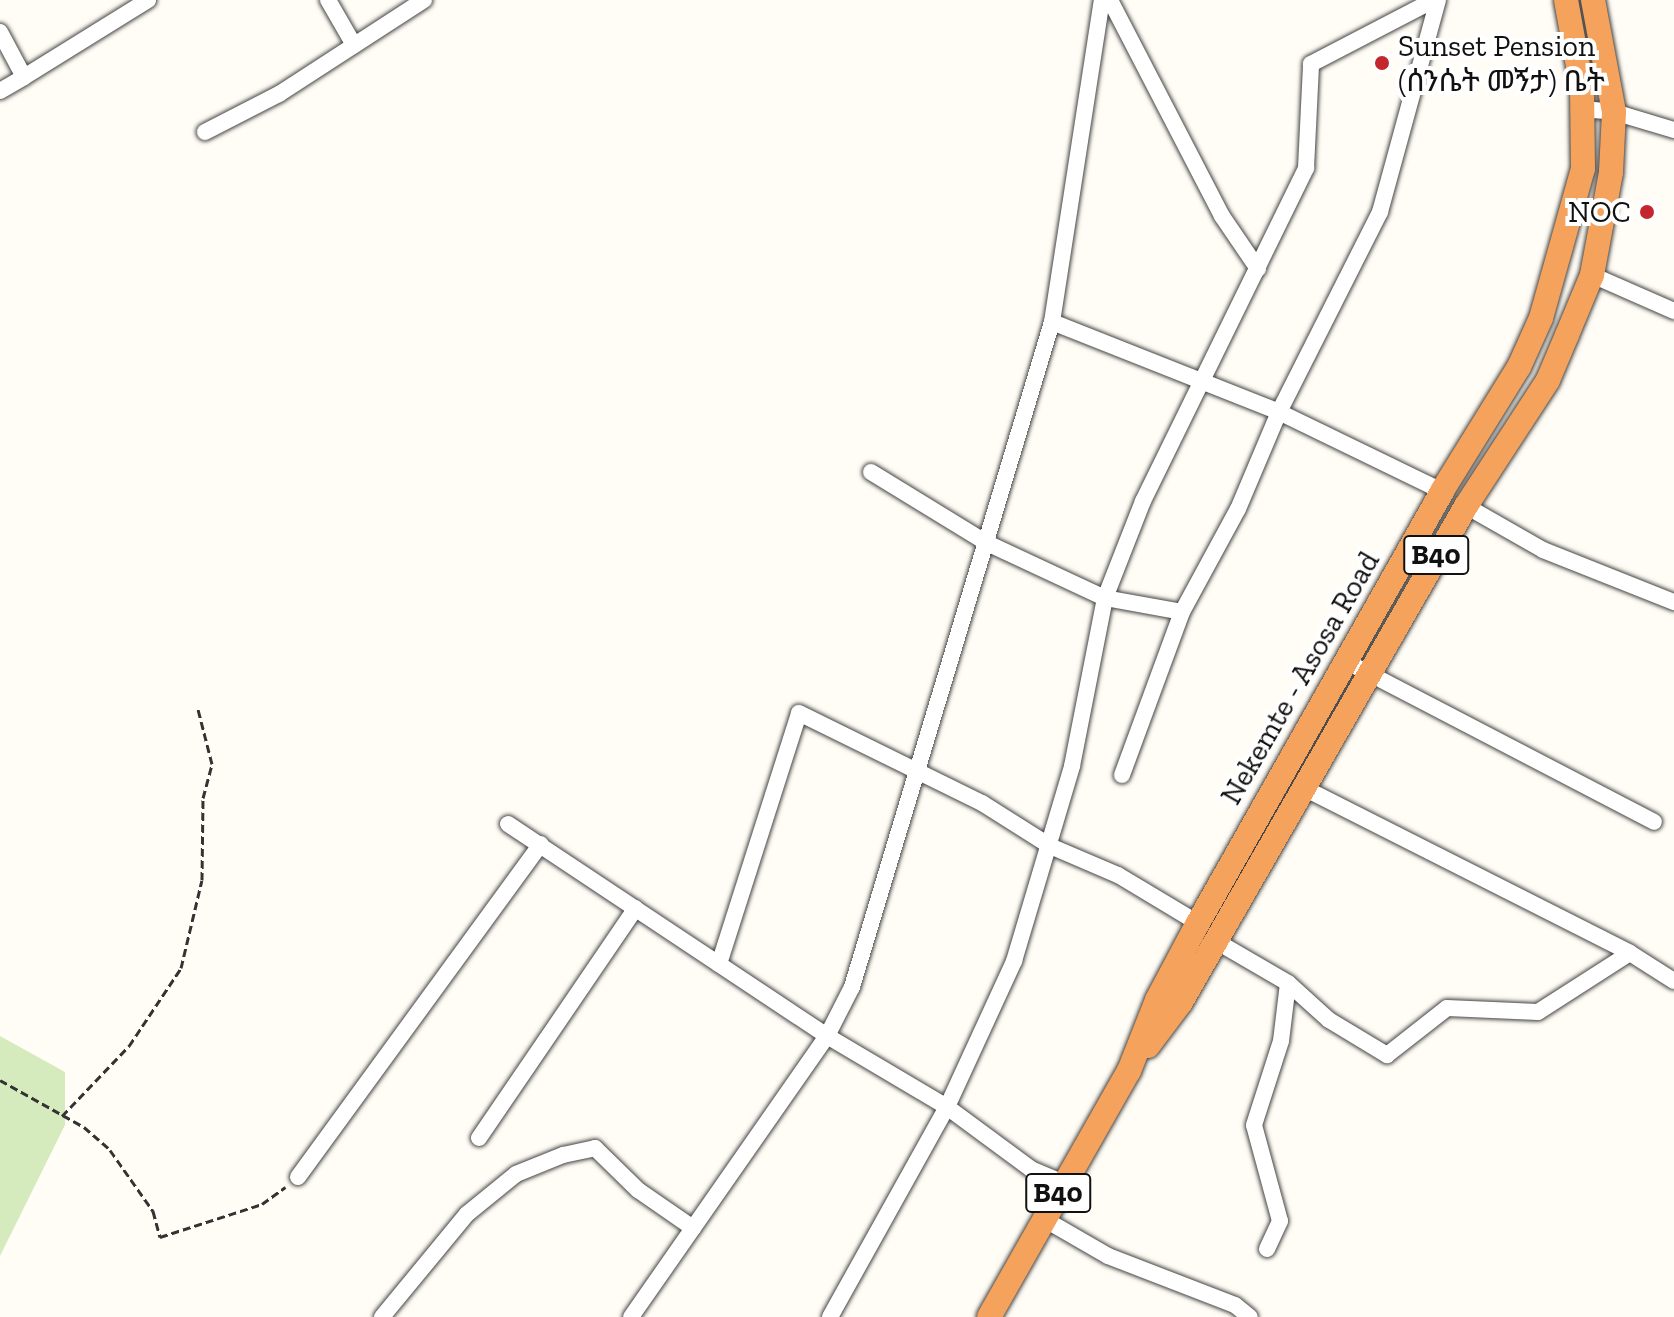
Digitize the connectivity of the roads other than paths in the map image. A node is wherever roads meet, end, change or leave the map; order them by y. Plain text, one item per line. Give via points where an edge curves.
1 (148, 0) edge
2 (328, 0) edge
3 (424, 0) edge
4 (1102, 0) edge
5 (1110, 0) edge
6 (1436, 0) edge
7 (1566, 0) edge
8 (1593, 0) edge
9 (0, 32) edge
10 (354, 45) junction
11 (24, 77) junction
12 (0, 91) edge
13 (1582, 109) junction
14 (1614, 112) junction
15 (1674, 130) edge
16 (205, 132) dead end
17 (1258, 269) junction
18 (1592, 275) junction
19 (1674, 311) edge
20 (1052, 322) junction
21 (1519, 367) junction
22 (1202, 380) junction
23 (1548, 380) junction
24 (1279, 412) junction
25 (871, 472) dead end
26 (1442, 491) junction
27 (1466, 506) junction
28 (987, 543) junction
29 (1105, 598) junction
30 (1674, 602) edge
31 (1182, 612) junction
32 (1357, 667) junction
33 (916, 769) junction
34 (1122, 775) dead end
35 (1304, 788) junction
36 (1654, 822) dead end
37 (508, 824) dead end
38 (541, 844) junction
39 (1050, 846) junction
40 (636, 908) junction
41 (1206, 932) junction
42 (1630, 953) junction
43 (719, 964) junction
44 (1674, 981) edge
45 (1288, 983) junction
46 (827, 1036) junction
47 (947, 1107) junction
48 (479, 1138) dead end
49 (298, 1177) road end
50 (1064, 1183) junction
51 (1044, 1219) junction
52 (693, 1228) junction
53 (1267, 1249) dead end
54 (382, 1317) edge
55 (631, 1317) edge
56 (830, 1317) edge
57 (989, 1317) edge
58 (1250, 1317) edge

1 - 11 street
2 - 10 street
3 - 10 street
4 - 20 street
5 - 17 street via 1222,216
6 - 17 street via 1311,64 1309,160
6 - 24 street via 1380,212
7 - 13 highway, Nekemte - Asosa Road / B40
8 - 14 highway, B40
9 - 11 street
10 - 16 street via 279,94
11 - 12 street
13 - 14 street
13 - 21 highway, Nekemte - Asosa Road / B40 via 1583,169 1566,242
14 - 15 street
14 - 18 highway, B40 via 1611,172
17 - 22 street
18 - 19 street
18 - 23 highway, B40
20 - 22 street
20 - 28 street
21 - 23 street
21 - 26 highway, Nekemte - Asosa Road / B40
22 - 24 street
22 - 29 street via 1143,501
23 - 27 highway, B40
24 - 26 street
24 - 31 street via 1238,509
25 - 28 street
26 - 32 highway, Nekemte - Asosa Road / B40
27 - 30 street via 1543,550
27 - 32 highway, B40
28 - 29 street
28 - 33 street
29 - 31 street
29 - 39 street via 1072,766
31 - 34 street
32 - 35 highway, B40
32 - 36 street
32 - 41 highway, Nekemte - Asosa Road / B40
33 - 39 street
33 - 43 street via 799,713
33 - 46 street via 871,932
35 - 41 highway, B40
35 - 42 street
37 - 38 street
38 - 40 street
38 - 49 street
39 - 41 street via 1118,875
39 - 47 street via 1014,961
40 - 43 street
40 - 48 street
41 - 45 street
41 - 50 highway, B40 via 1181,1002 1129,1071
42 - 44 street
42 - 45 street via 1538,1012 1447,1008 1387,1055 1329,1020
43 - 46 street
45 - 53 street via 1281,1041 1254,1125 1280,1221
46 - 47 street
46 - 52 street
47 - 50 street via 1031,1169
47 - 56 street
50 - 51 highway, B40
51 - 57 highway, B40
51 - 58 street via 1108,1256 1235,1305
52 - 54 street via 638,1190 595,1148 563,1155 516,1174 467,1214
52 - 55 street

